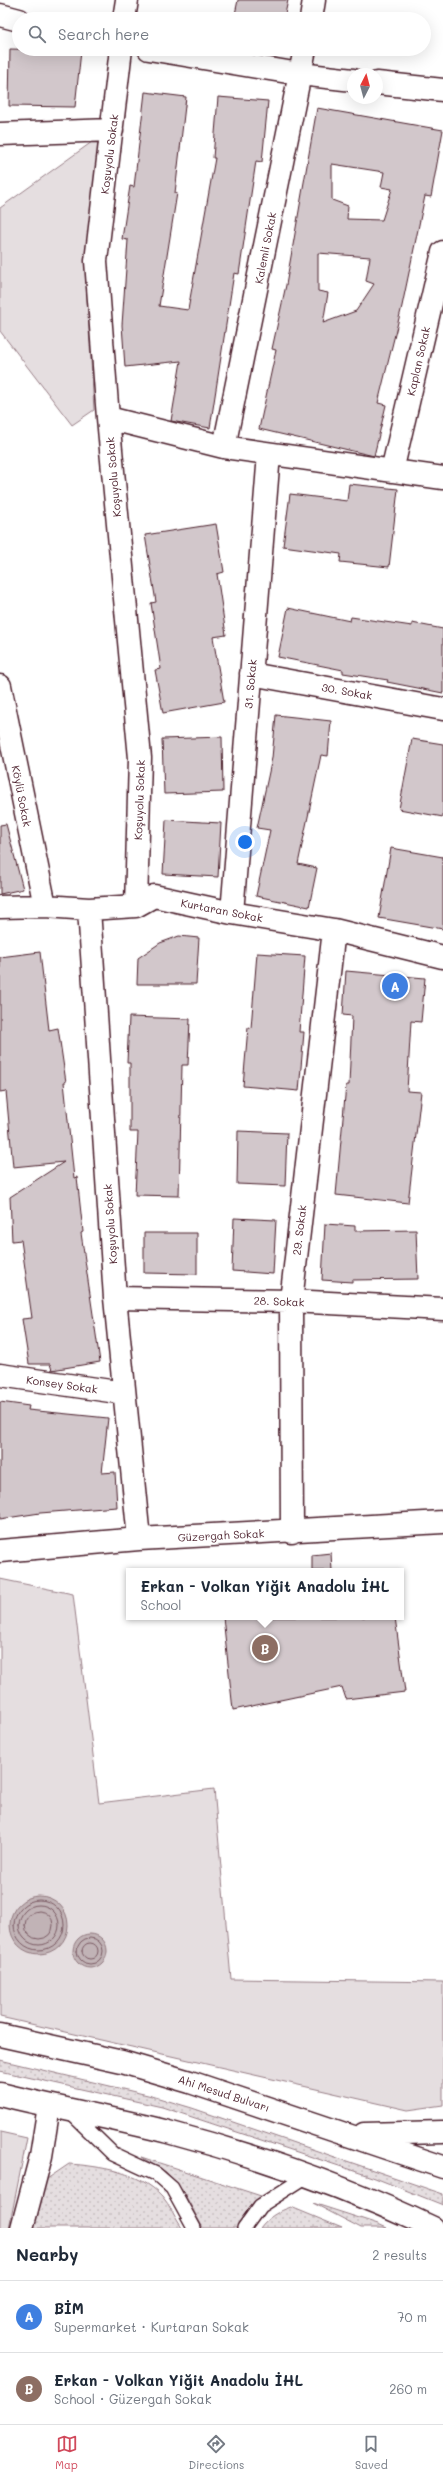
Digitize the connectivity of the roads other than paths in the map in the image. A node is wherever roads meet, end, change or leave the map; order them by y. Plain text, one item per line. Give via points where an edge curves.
1 (127, 0) edge
2 (314, 0) edge
3 (125, 12) edge
4 (312, 12) edge
5 (0, 15) edge
6 (12, 18) edge
7 (120, 56) edge
8 (191, 56) edge
9 (304, 56) edge
10 (300, 74) junction
11 (347, 79) edge
12 (383, 84) edge
13 (443, 90) edge
14 (112, 130) junction
15 (0, 134) edge
16 (443, 252) edge
17 (108, 418) junction
18 (224, 447) junction
19 (269, 454) junction
20 (392, 471) junction
21 (443, 478) edge
22 (251, 674) junction
23 (0, 686) edge
24 (443, 709) edge
25 (45, 906) junction
26 (136, 906) junction
27 (0, 907) edge
28 (89, 909) junction
29 (232, 913) junction
30 (334, 930) junction
31 (443, 957) edge
32 (116, 1298) junction
33 (291, 1301) junction
34 (443, 1309) edge
35 (0, 1375) edge
36 (124, 1393) junction
37 (443, 1522) edge
38 (292, 1532) junction
39 (139, 1539) junction
40 (0, 1551) edge
41 (0, 2035) edge
42 (0, 2094) edge
43 (58, 2108) junction
44 (443, 2132) edge
45 (348, 2134) junction
46 (443, 2167) edge
47 (308, 2176) junction
48 (22, 2228) edge
49 (194, 2228) edge
50 (244, 2228) edge
51 (433, 2228) edge

1 - 3 street
2 - 4 street
5 - 6 street
7 - 14 street, Koşuyolu Sokak
8 - 10 street
9 - 10 street, Kalemli Sokak
10 - 11 street
10 - 18 street, Kalemli Sokak
12 - 13 street
14 - 15 street
14 - 17 street, Koşuyolu Sokak via 96,261
16 - 20 street, Kaplan Sokak
17 - 18 street
17 - 26 street, Koşuyolu Sokak via 140,758
18 - 19 street
19 - 20 street
19 - 22 street, 31. Sokak
20 - 21 street
22 - 24 street, 30. Sokak
22 - 29 street, 31. Sokak
23 - 25 street, Köylü Sokak
25 - 27 street, Kurtaran Sokak
25 - 28 street, Kurtaran Sokak
26 - 28 street, Kurtaran Sokak
26 - 29 street, Kurtaran Sokak via 154,896
28 - 32 street, Koşuyolu Sokak
29 - 30 street, Kurtaran Sokak
30 - 31 street, Kurtaran Sokak
30 - 33 street, 29. Sokak
32 - 33 street, 28. Sokak
32 - 36 street, Koşuyolu Sokak
33 - 34 street, 28. Sokak
33 - 38 street, 29. Sokak
35 - 36 street, Konsey Sokak
36 - 39 street, Koşuyolu Sokak
37 - 38 street, Güzergah Sokak
38 - 39 street, Güzergah Sokak
39 - 40 street, Güzergah Sokak
41 - 45 street, Ahi Mesud Bulvarı via 122,2062
42 - 43 street
43 - 47 street via 169,2132
43 - 48 street via 41,2156
43 - 49 lane via 113,2154 156,2174 172,2188
44 - 45 street
45 - 46 street, Ahi Mesud Bulvarı
47 - 50 lane via 260,2206
47 - 51 street

